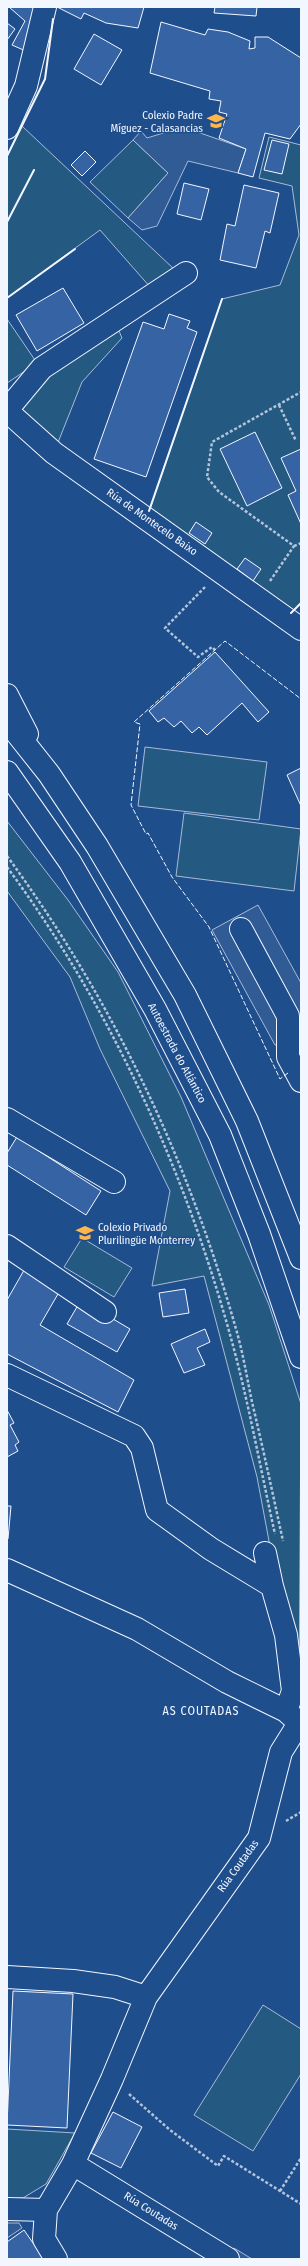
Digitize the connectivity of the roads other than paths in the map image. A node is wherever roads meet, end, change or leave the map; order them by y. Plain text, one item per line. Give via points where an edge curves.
1 (44, 7) edge
2 (7, 128) edge
3 (186, 273) dead end
4 (7, 410) edge
5 (301, 629) edge
6 (7, 695) edge
7 (7, 721) edge
8 (8, 774) edge
9 (49, 774) junction
10 (241, 929) dead end
11 (298, 1075) edge
12 (7, 1119) edge
13 (114, 1182) dead end
14 (7, 1246) edge
15 (301, 1258) edge
16 (105, 1312) dead end
17 (301, 1357) edge
18 (7, 1375) edge
19 (275, 1544) road end
20 (7, 1570) edge
21 (272, 1586) junction
22 (295, 1718) edge
23 (7, 1977) edge
24 (146, 1997) junction
25 (73, 2164) junction
26 (7, 2210) edge
27 (46, 2210) junction
28 (56, 2259) edge
29 (228, 2259) edge

1 - 2 main road via 26,86
3 - 4 main road via 42,368
4 - 5 main road, Rúa de Montecelo Baixo via 54,453
6 - 9 main road
7 - 9 main road
8 - 17 main road, Autoestrada do Atlántico via 70,862 155,1009 220,1135 259,1234
9 - 15 main road via 97,846 185,995 247,1121
10 - 11 main road via 288,1016 288,1057
12 - 13 main road
14 - 16 main road
18 - 21 main road via 134,1436 142,1448 157,1510 211,1549
19 - 21 main road, Rúa Coutadas
20 - 22 main road via 137,1629 227,1682
21 - 22 main road, Rúa Coutadas via 286,1635
22 - 24 main road, Rúa Coutadas via 281,1752 259,1838
23 - 24 main road via 73,1981 115,1987
24 - 25 main road, Rúa Coutadas
25 - 27 main road, Rúa Coutadas
25 - 29 main road, Rúa Coutadas
26 - 27 main road
27 - 28 main road, Rúa Coutadas via 44,2239

